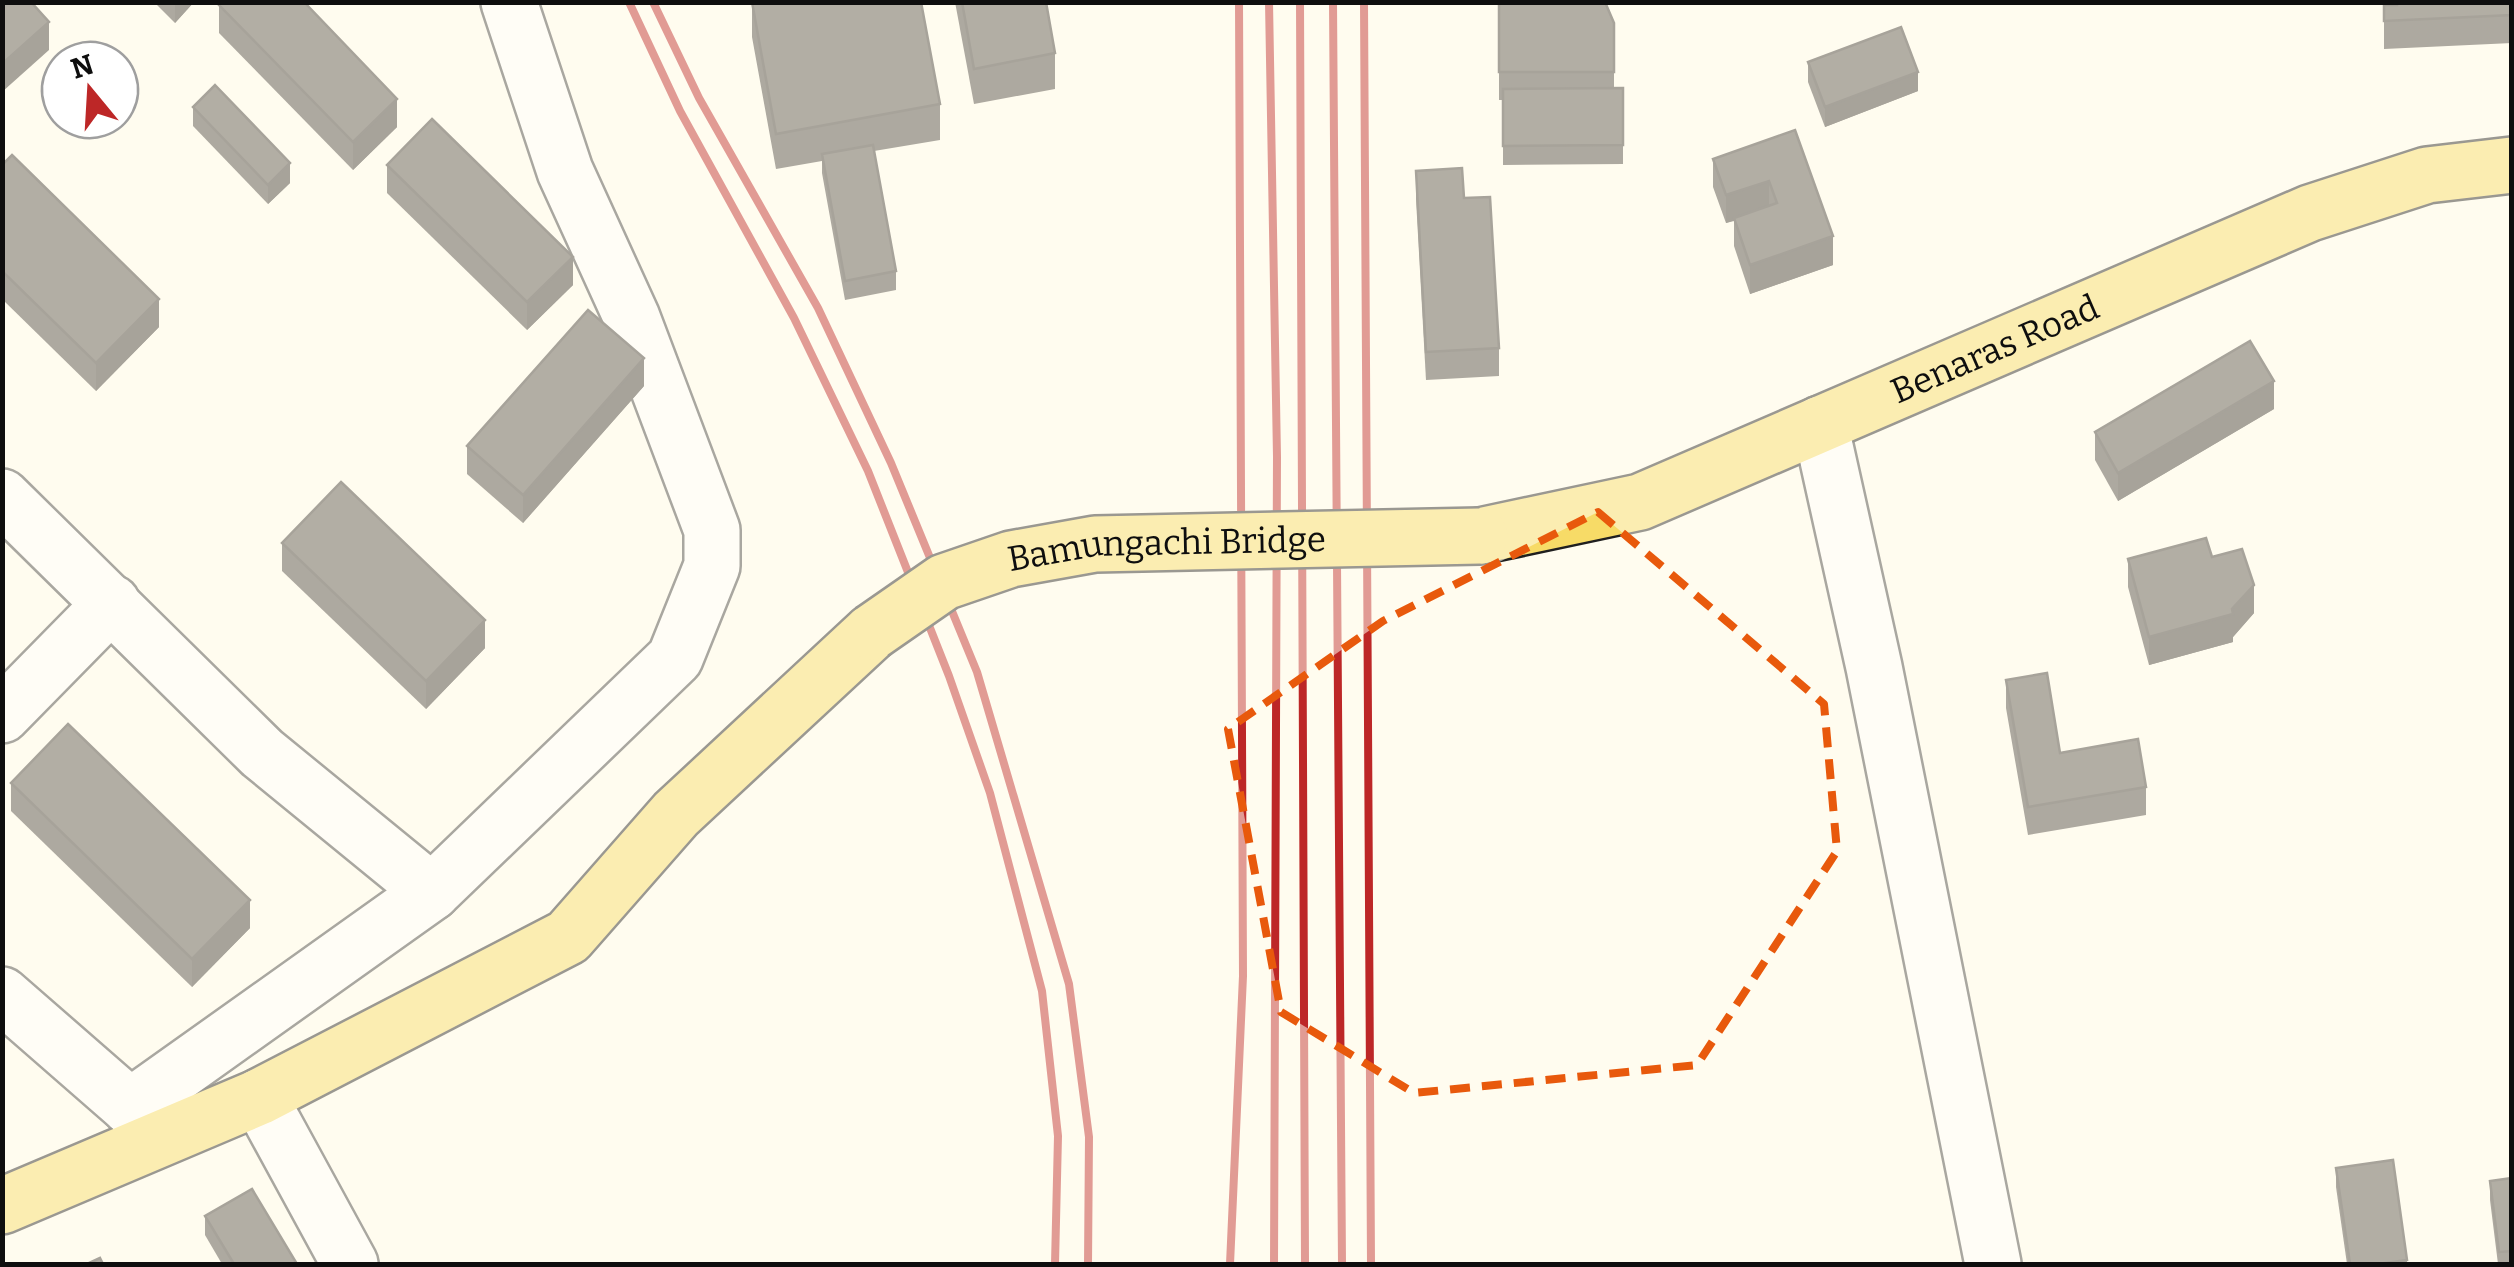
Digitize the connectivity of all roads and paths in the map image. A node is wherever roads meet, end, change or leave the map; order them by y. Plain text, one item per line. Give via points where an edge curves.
1 (509, 2) edge
2 (2512, 166) edge
3 (1820, 424) junction
4 (2, 497) edge
5 (1480, 536) joint
6 (112, 603) junction
7 (2, 715) edge
8 (432, 892) junction
9 (2, 995) edge
10 (259, 1098) junction
11 (148, 1122) junction
12 (2, 1206) edge
13 (350, 1264) edge
14 (1993, 1264) edge

1 - 8 street via 566,171 632,318 712,530 712,566 675,658
2 - 3 main road, Benaras Road via 2428,174 2310,213
3 - 5 main road, Benaras Road via 1640,502
3 - 14 street
4 - 6 street
5 - 10 main road, Bamungachi Bridge, bridge via 1095,544 1011,559 944,582 872,632 676,814 568,938
6 - 7 street
6 - 8 street via 262,753
8 - 11 street
9 - 11 street
10 - 11 main road, Bamungachi Bridge
10 - 13 street
11 - 12 main road, Bamungachi Bridge

